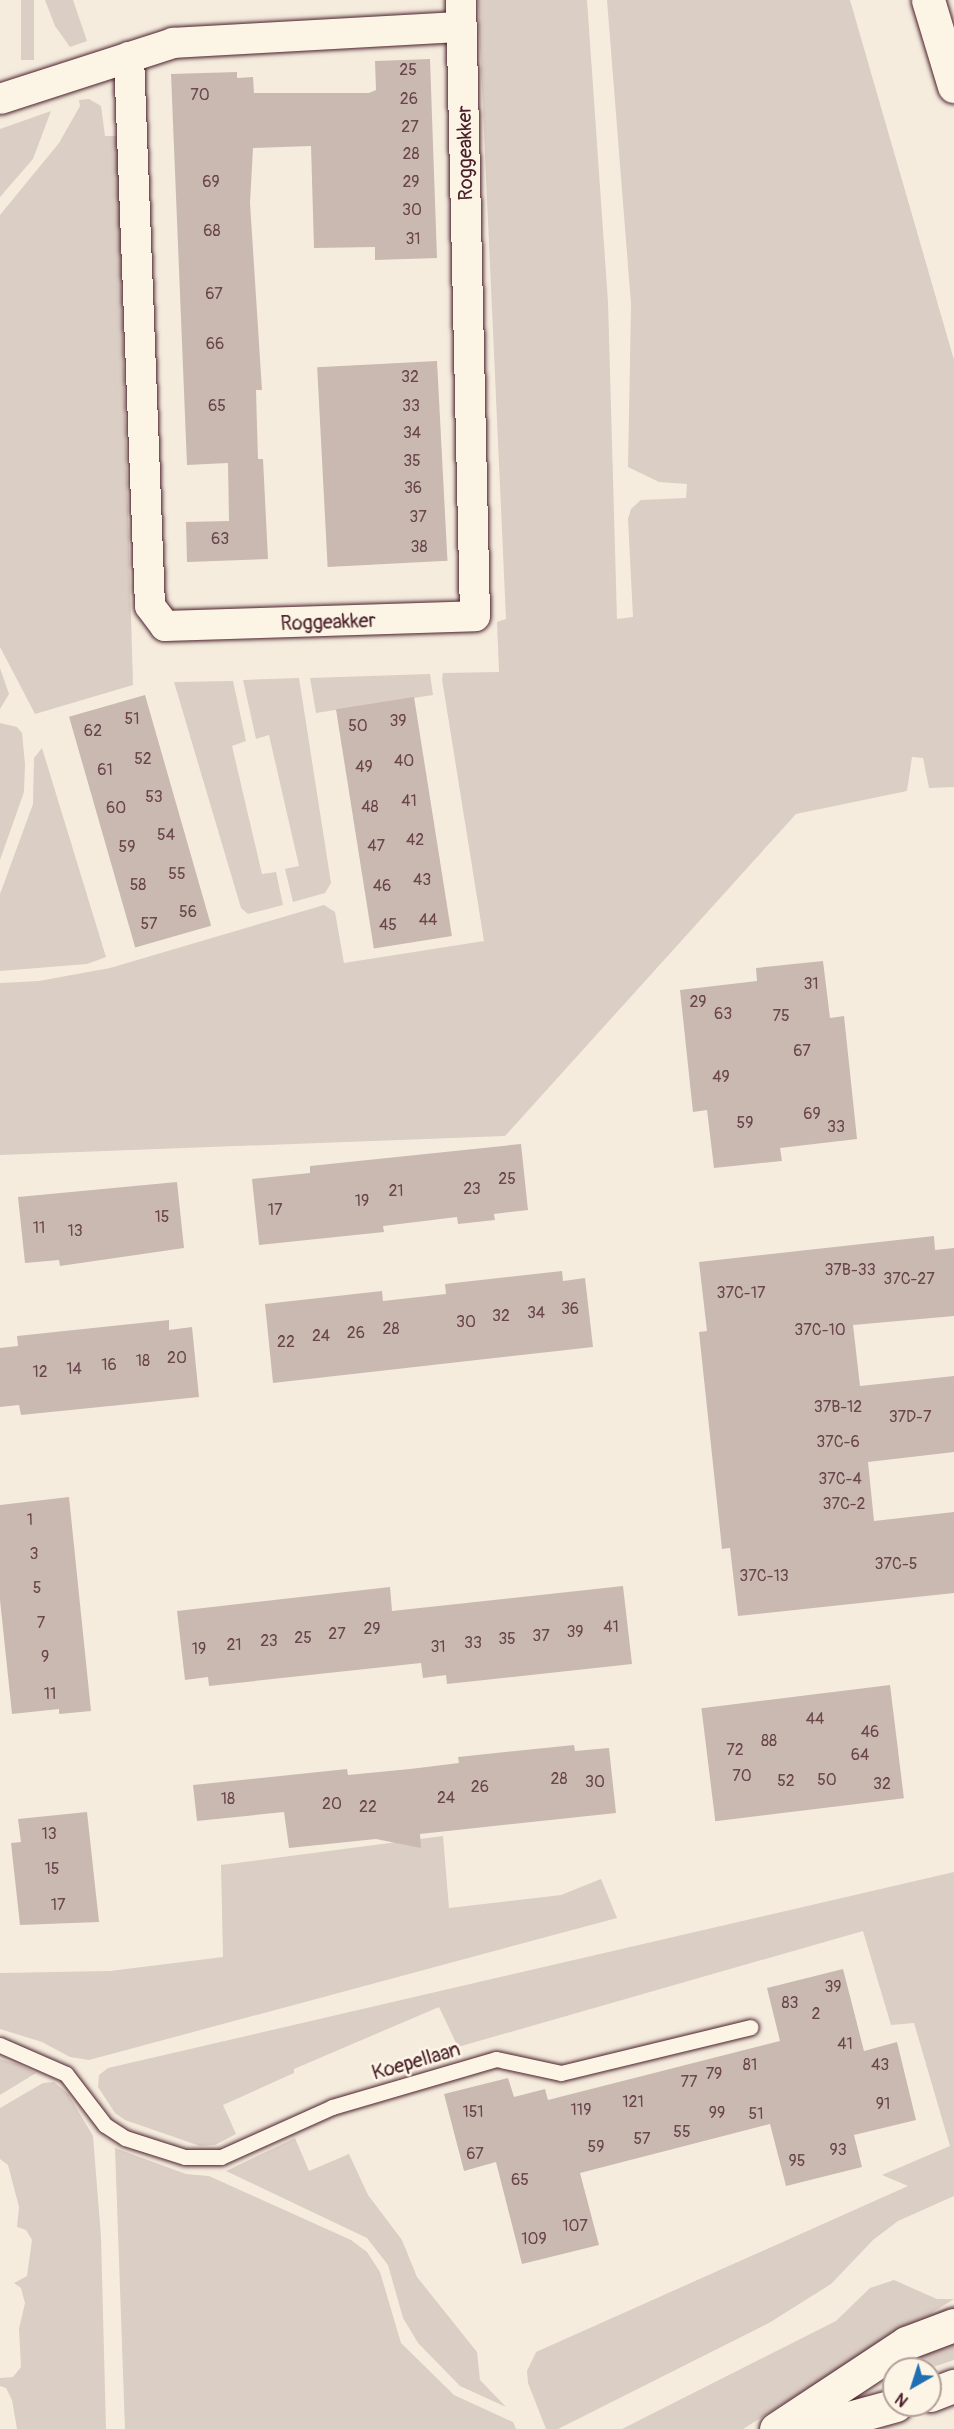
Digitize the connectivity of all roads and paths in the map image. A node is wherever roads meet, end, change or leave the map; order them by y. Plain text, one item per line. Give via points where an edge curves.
1 (928, 0) edge
2 (461, 14) edge
3 (129, 57) junction
4 (954, 86) edge
5 (0, 99) edge
6 (751, 2027) dead end
7 (0, 2045) edge
8 (954, 2325) edge
9 (882, 2409) edge
10 (776, 2429) edge
11 (809, 2429) edge

1 - 4 main road
2 - 3 street, Roggeakker via 173,43
2 - 3 street, Roggeakker via 475,616 165,626 150,606
3 - 5 street, Roggeakker
6 - 7 lane, Koepellaan via 561,2073 496,2059 332,2107 220,2157 185,2157 125,2138 105,2125 66,2074
8 - 10 main road via 906,2343
9 - 11 main road

